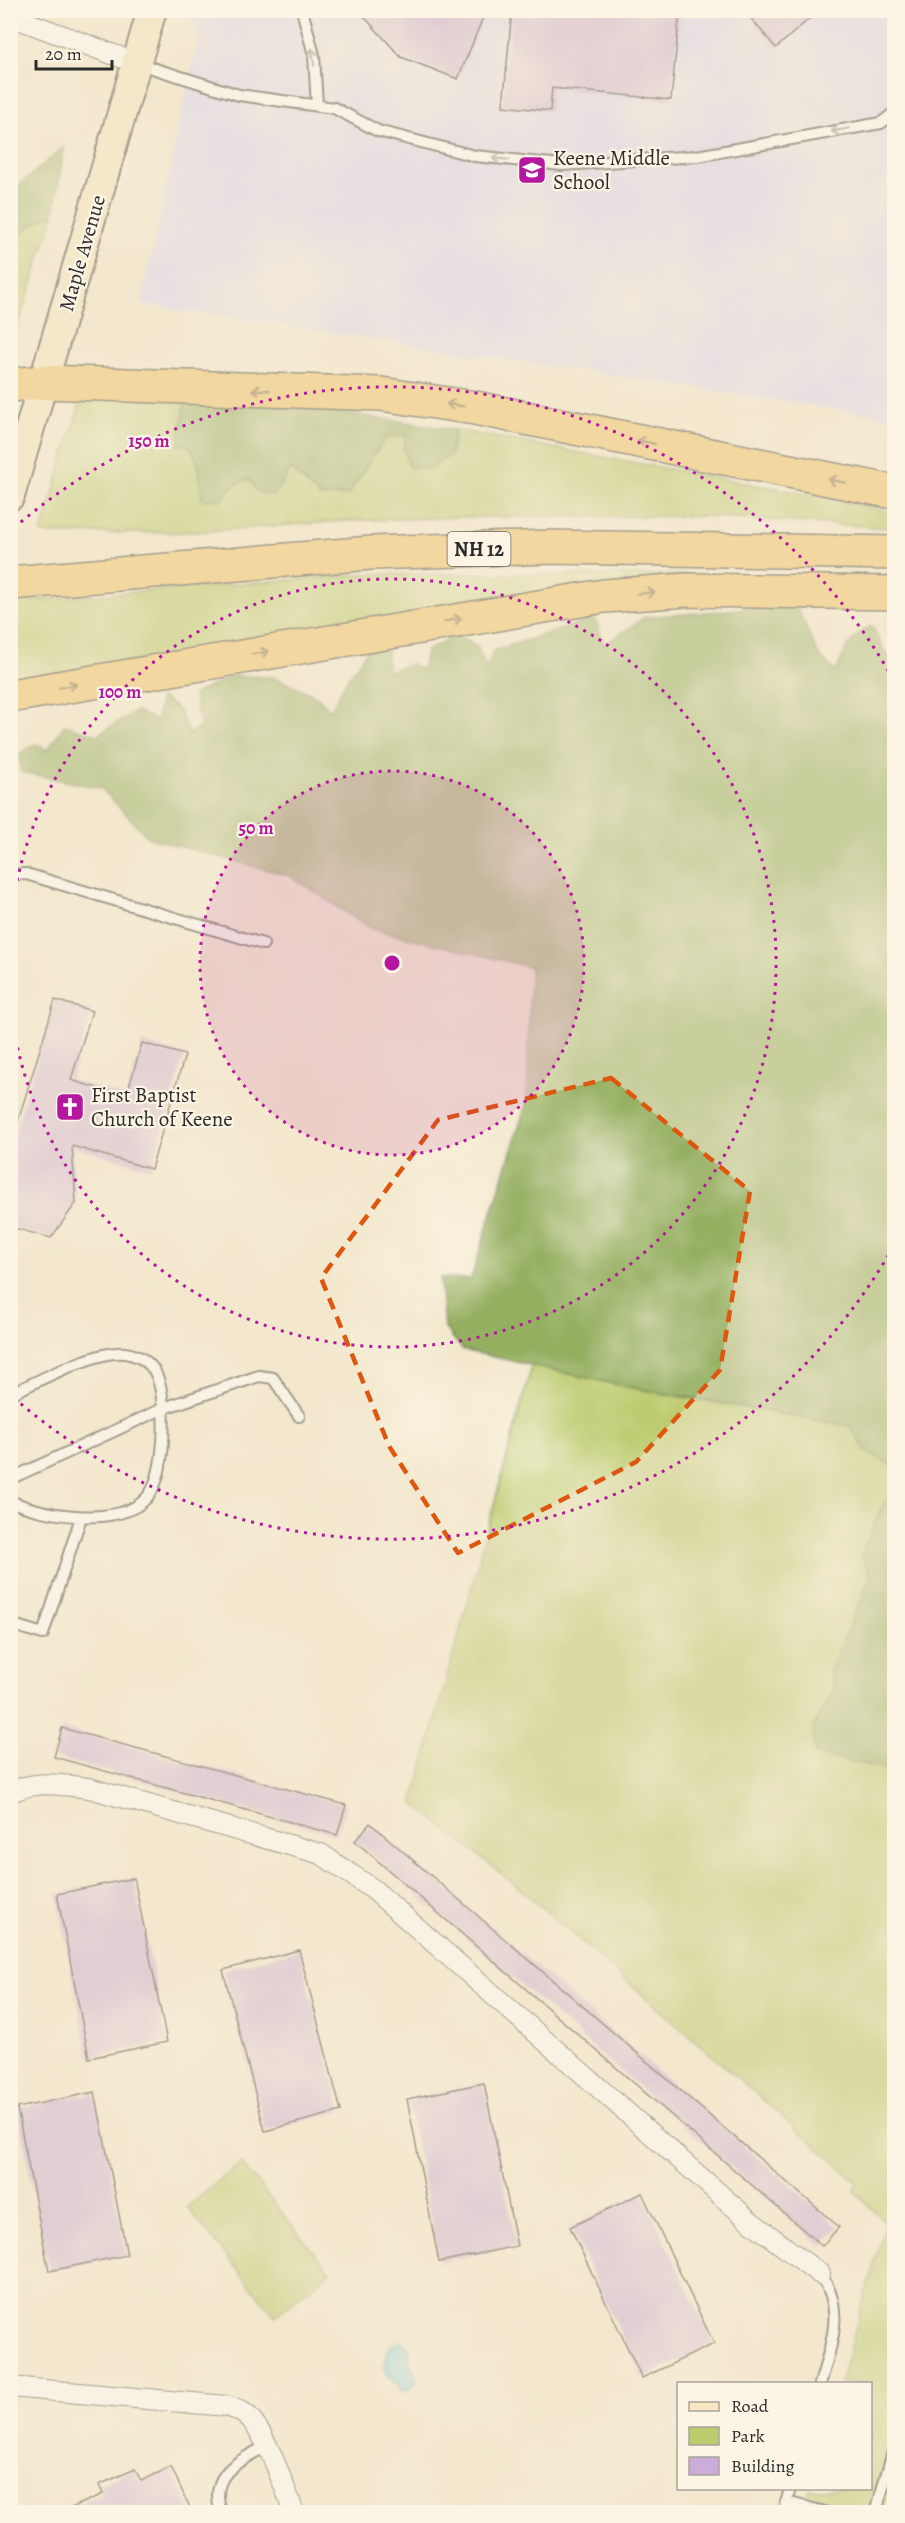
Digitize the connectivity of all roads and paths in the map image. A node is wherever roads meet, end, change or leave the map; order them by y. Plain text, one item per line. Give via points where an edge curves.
1 (152, 10) edge
2 (302, 10) edge
3 (10, 16) edge
4 (136, 63) junction
5 (316, 106) junction
6 (894, 113) edge
7 (44, 382) junction
8 (10, 384) edge
9 (894, 492) edge
10 (10, 496) edge
11 (894, 553) edge
12 (10, 583) edge
13 (894, 593) edge
14 (10, 696) edge
15 (10, 875) edge
16 (263, 944) dead end
17 (10, 1394) edge
18 (164, 1408) junction
19 (299, 1416) dead end
20 (10, 1479) edge
21 (10, 1501) edge
22 (81, 1517) junction
23 (10, 1624) edge
24 (10, 1793) edge
25 (820, 2274) joint
26 (821, 2382) edge
27 (10, 2387) edge
28 (266, 2446) junction
29 (894, 2448) edge
30 (789, 2490) edge
31 (785, 2507) edge
32 (221, 2512) edge
33 (294, 2512) edge
34 (825, 2512) edge
35 (876, 2512) edge

1 - 4 main road, Maple Avenue
5 -> 2 lane via 314,55
3 - 4 street
4 - 5 lane via 239,95
4 - 7 main road, Maple Avenue
6 -> 5 lane via 881,123 697,156 562,165 475,156 378,131 333,108
7 - 8 highway
9 -> 7 highway via 475,408 381,394
7 - 10 main road, Maple Avenue
11 - 12 highway, NH 12 via 550,547 371,553
14 -> 13 highway via 604,596 686,590
15 - 16 lane via 26,874
17 - 18 lane via 74,1365 123,1352 142,1357 155,1372
18 - 19 lane via 259,1376 273,1378
18 - 20 lane
18 - 22 lane via 162,1454 151,1494 136,1506 111,1515
21 - 22 lane
22 - 23 lane via 43,1634
24 - 25 street via 23,1786 51,1784 89,1788 321,1854 374,1890 750,2222
25 - 26 lane via 830,2288 836,2308 832,2343
27 - 28 street via 227,2406 245,2414
28 - 32 lane via 222,2476 217,2502
28 - 33 street
29 - 35 lane
30 - 31 lane
31 - 34 lane

